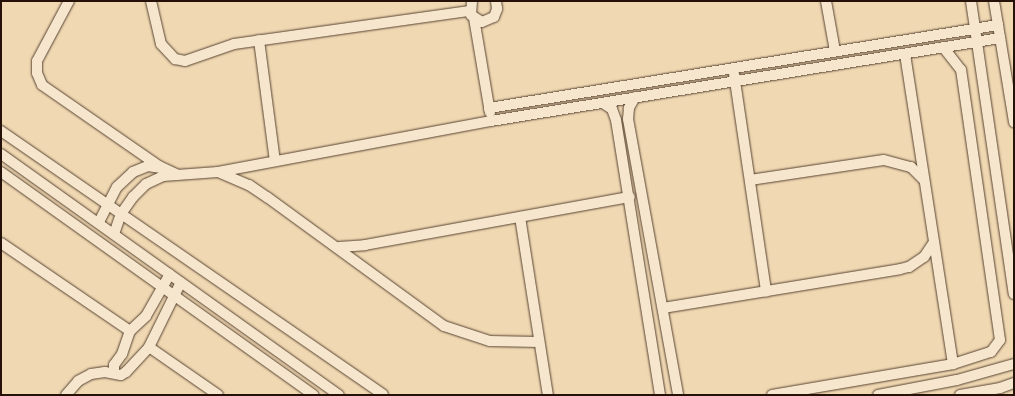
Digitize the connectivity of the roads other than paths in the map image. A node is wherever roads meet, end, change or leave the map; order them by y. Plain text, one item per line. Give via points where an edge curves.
1 (69, 1) edge
2 (151, 1) edge
3 (826, 1) edge
4 (971, 1) edge
5 (994, 1) edge
6 (499, 2) edge
7 (472, 10) edge
8 (998, 25) junction
9 (975, 28) junction
10 (1000, 38) junction
11 (259, 40) junction
12 (977, 42) junction
13 (944, 48) junction
14 (835, 51) junction
15 (905, 54) junction
16 (734, 67) junction
17 (720, 69) junction
18 (735, 80) junction
19 (723, 82) junction
20 (630, 84) junction
21 (633, 98) junction
22 (603, 103) junction
23 (489, 108) junction
24 (491, 121) junction
25 (1014, 122) edge
26 (1, 131) edge
27 (1, 154) edge
28 (275, 161) junction
29 (165, 169) junction
30 (1, 172) edge
31 (218, 172) junction
32 (176, 174) junction
33 (750, 180) junction
34 (924, 180) junction
35 (630, 197) junction
36 (107, 205) junction
37 (122, 214) junction
38 (520, 217) junction
39 (99, 222) junction
40 (114, 234) junction
41 (934, 242) junction
42 (1, 243) edge
43 (339, 247) junction
44 (170, 274) junction
45 (181, 282) junction
46 (162, 288) junction
47 (766, 292) junction
48 (1014, 294) edge
49 (173, 296) junction
50 (662, 308) junction
51 (130, 331) junction
52 (539, 342) junction
53 (149, 347) junction
54 (953, 364) junction
55 (1014, 364) edge
56 (114, 372) junction
57 (1014, 383) edge
58 (66, 395) edge
59 (218, 395) edge
60 (314, 395) edge
61 (339, 395) edge
62 (383, 395) edge
63 (548, 395) edge
64 (660, 395) edge
65 (678, 395) edge
66 (772, 395) edge
67 (878, 395) edge
68 (960, 395) edge

1 - 29 street via 37,60 37,73 42,85
2 - 11 street via 161,44 175,58 185,60 224,46
3 - 14 street
4 - 9 street
5 - 8 street
6 - 7 street via 491,20 482,22
7 - 11 street
7 - 23 street
8 - 9 street
8 - 10 street
9 - 12 street
9 - 14 street
10 - 12 street
10 - 25 street
11 - 28 street
12 - 13 street
12 - 48 street
13 - 15 street
13 - 54 street via 961,70 1001,333 1000,340 991,352
14 - 16 street
15 - 18 street
15 - 34 street
16 - 17 street
16 - 18 street
17 - 19 street
17 - 20 street
18 - 19 street
18 - 33 street
19 - 21 street
20 - 21 street via 627,91
20 - 23 street
21 - 22 street
21 - 50 street via 628,119
22 - 24 street
22 - 35 street via 615,114
23 - 24 street
24 - 28 street
26 - 36 street
27 - 39 street
28 - 31 street
29 - 32 street
29 - 36 street via 148,166 133,172 117,187
30 - 46 street
31 - 32 street
31 - 43 street via 258,190
32 - 37 street via 146,184 133,197
33 - 34 street via 884,160 911,167
33 - 47 street
34 - 41 street
35 - 38 street
35 - 64 street
36 - 37 street
36 - 39 street
37 - 40 street
37 - 62 street
38 - 43 street via 358,246
38 - 52 street
39 - 40 street
40 - 44 street
41 - 47 street via 924,257 909,267
41 - 54 street
42 - 51 street
43 - 52 street via 444,326 490,341
44 - 45 street
44 - 46 street
45 - 49 street
45 - 61 street
46 - 49 street
46 - 51 street via 146,316
47 - 50 street
49 - 53 street
49 - 60 street
50 - 65 street
51 - 56 street via 122,354 114,365
52 - 63 street
53 - 56 street via 124,374
53 - 59 street
54 - 66 street
55 - 67 street via 957,380
56 - 58 street via 98,372 84,377
57 - 68 street

